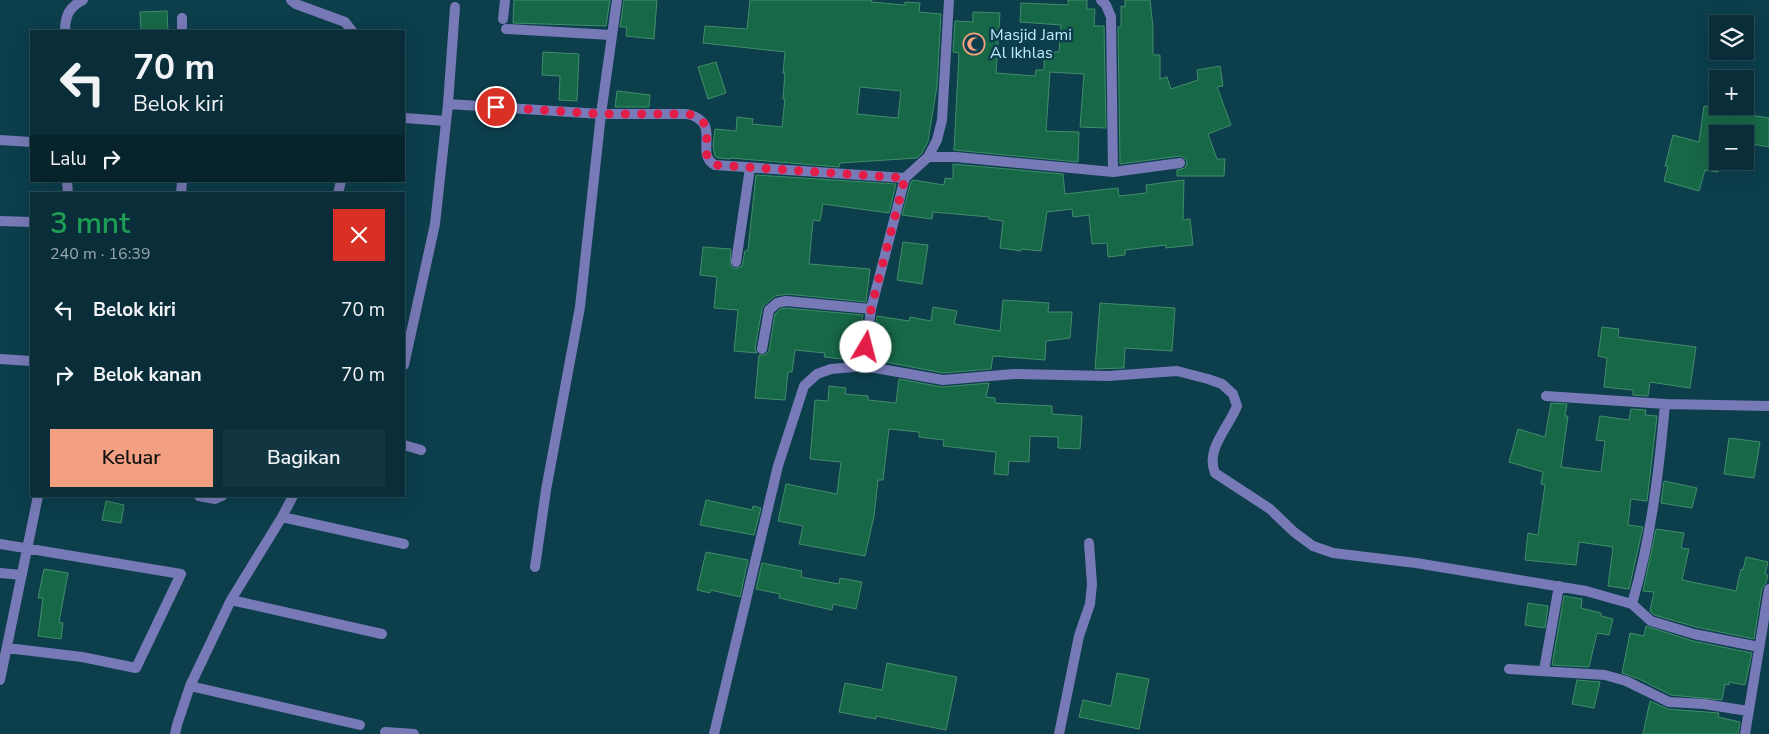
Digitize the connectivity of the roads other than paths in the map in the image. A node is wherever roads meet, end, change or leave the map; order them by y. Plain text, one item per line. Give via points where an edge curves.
1 (83, 0) edge
2 (291, 0) edge
3 (505, 0) edge
4 (617, 0) edge
5 (949, 0) edge
6 (1101, 0) edge
7 (455, 7) dead end
8 (182, 18) dead end
9 (65, 30) edge
10 (182, 30) edge
11 (351, 30) edge
12 (611, 35) junction
13 (448, 104) junction
14 (601, 114) junction
15 (405, 118) edge
16 (446, 121) junction
17 (0, 140) edge
18 (30, 142) edge
19 (928, 156) junction
20 (1180, 163) dead end
21 (750, 168) junction
22 (1113, 172) junction
23 (905, 178) junction
24 (0, 221) edge
25 (30, 222) edge
26 (736, 262) dead end
27 (871, 309) junction
28 (762, 349) dead end
29 (0, 359) edge
30 (405, 360) edge
31 (30, 361) edge
32 (864, 366) junction
33 (1546, 396) dead end
34 (1664, 404) junction
35 (1769, 406) edge
36 (405, 445) edge
37 (421, 450) dead end
38 (38, 497) edge
39 (204, 497) edge
40 (222, 497) edge
41 (292, 497) edge
42 (282, 517) junction
43 (1089, 543) dead end
44 (0, 544) edge
45 (404, 544) dead end
46 (27, 549) junction
47 (536, 567) dead end
48 (0, 573) edge
49 (22, 575) junction
50 (1559, 586) junction
51 (1769, 589) edge
52 (232, 600) junction
53 (1632, 604) junction
54 (382, 634) dead end
55 (1759, 647) junction
56 (8, 648) junction
57 (1509, 668) dead end
58 (1544, 670) junction
59 (0, 680) edge
60 (190, 686) junction
61 (1748, 712) junction
62 (360, 725) dead end
63 (384, 732) dead end
64 (175, 734) edge
65 (414, 734) edge
66 (714, 734) edge
67 (1059, 734) edge
68 (1745, 734) edge

1 - 9 street via 68,12
2 - 11 street via 345,22
3 - 12 street via 505,24
4 - 12 street
5 - 19 street via 942,120 937,140
6 - 22 street via 1110,17
7 - 13 street
8 - 10 street
12 - 14 street
13 - 14 street
13 - 16 street
14 - 21 street via 694,116 701,119 706,128 707,157 711,163
14 - 47 street via 580,307 546,490
15 - 16 street
16 - 30 street via 435,224
17 - 18 street
19 - 22 street
19 - 23 street
20 - 22 street
21 - 23 street
21 - 26 street
23 - 27 street
24 - 25 street
27 - 28 street via 786,301 777,303 769,310
27 - 32 street
29 - 31 street
32 - 50 street via 943,380 1014,374 1108,376 1177,372 1208,378 1233,394 1237,406 1213,453 1211,464 1215,473 1270,509 1313,546 1333,553
32 - 66 street via 831,369 817,374 804,386 778,466
33 - 34 street
34 - 35 street
34 - 53 street via 1659,466 1642,570
36 - 37 street
38 - 46 street
39 - 40 street
41 - 42 street
42 - 45 street
42 - 52 street
43 - 67 street via 1090,604 1079,636
44 - 46 street
46 - 49 street
46 - 56 street via 181,574 136,668 82,657
48 - 49 street
49 - 56 street
50 - 53 street
50 - 58 street
51 - 55 street
52 - 54 street
52 - 60 street
53 - 55 street via 1651,621 1694,634
55 - 61 street
56 - 59 street
57 - 58 street
58 - 61 street via 1605,675 1626,680 1669,702
60 - 62 street
60 - 64 street
61 - 68 street
63 - 65 street

